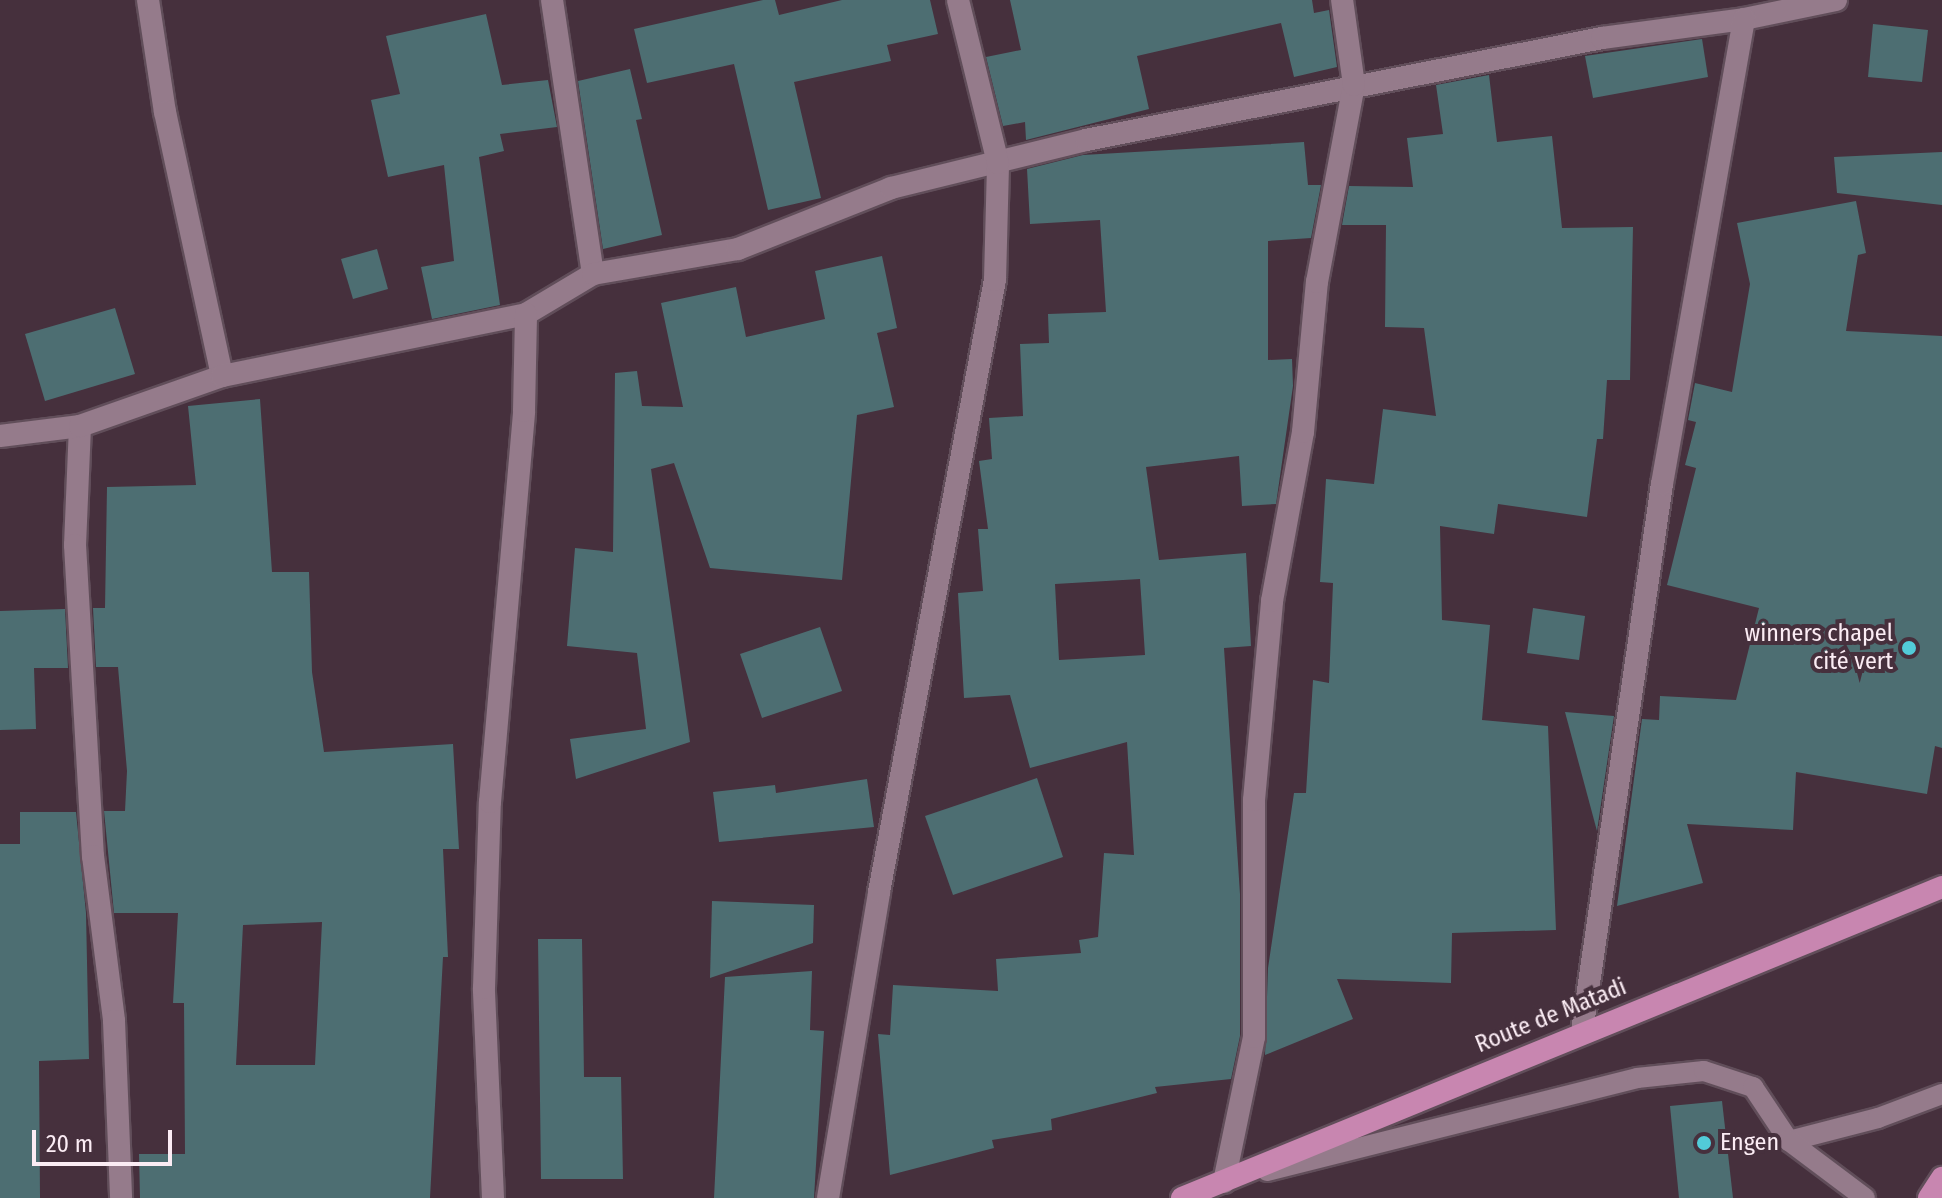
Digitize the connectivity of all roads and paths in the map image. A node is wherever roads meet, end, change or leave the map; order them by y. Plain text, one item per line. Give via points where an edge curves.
1 (148, 0) edge
2 (552, 0) edge
3 (958, 0) edge
4 (1342, 0) edge
5 (1836, 0) edge
6 (1744, 19) junction
7 (1354, 85) junction
8 (998, 163) junction
9 (593, 274) junction
10 (526, 314) junction
11 (222, 376) junction
12 (80, 426) junction
13 (0, 436) edge
14 (1942, 887) edge
15 (1582, 1031) junction
16 (1942, 1094) edge
17 (1789, 1141) junction
18 (1942, 1178) edge
19 (1224, 1182) junction
20 (121, 1198) edge
21 (493, 1198) edge
22 (828, 1198) edge
23 (1182, 1198) edge
24 (1865, 1198) edge
25 (1929, 1198) edge

1 - 11 street via 165,112
2 - 9 street
3 - 8 street
4 - 7 street
5 - 6 street
6 - 7 street via 1602,38
6 - 15 street via 1662,484
7 - 8 street
7 - 19 street via 1317,282 1303,432 1272,601 1254,800 1254,1037
8 - 9 street via 891,188 738,249
8 - 22 street via 995,280 879,892
9 - 10 street
10 - 11 street
10 - 21 street via 524,411 489,848 484,988
11 - 12 street
12 - 13 street
12 - 20 street via 75,545 93,856 114,1021
14 - 15 highway, Route de Matadi
15 - 19 highway, Route de Matadi
16 - 17 lane via 1878,1118
17 - 19 lane via 1753,1087 1704,1071 1637,1078
17 - 24 lane
18 - 25 highway
19 - 23 highway, Route de Matadi

